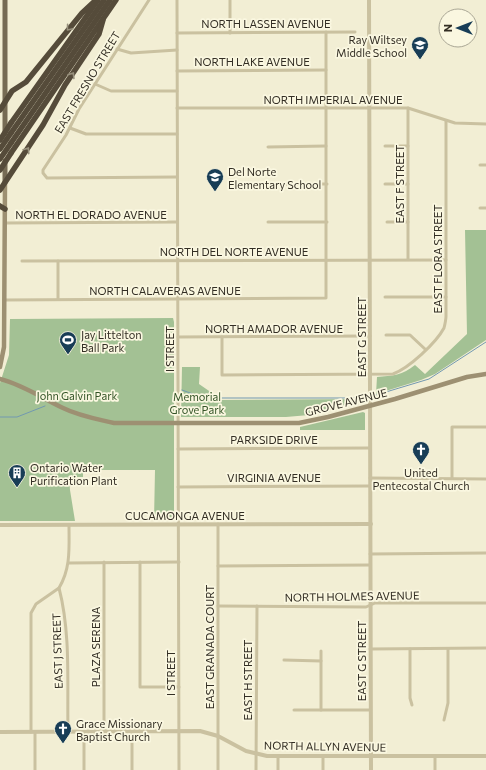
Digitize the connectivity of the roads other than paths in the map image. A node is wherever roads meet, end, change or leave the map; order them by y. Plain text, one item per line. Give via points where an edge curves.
1 (6, 0) edge
2 (97, 0) edge
3 (104, 0) edge
4 (110, 0) edge
5 (116, 0) edge
6 (149, 0) edge
7 (177, 0) edge
8 (230, 0) edge
9 (369, 0) edge
10 (103, 20) junction
11 (326, 32) junction
12 (355, 32) dead end
13 (177, 33) junction
14 (230, 33) junction
15 (117, 49) junction
16 (177, 50) junction
17 (326, 70) junction
18 (177, 71) junction
19 (95, 84) junction
20 (177, 91) junction
21 (5, 101) junction
22 (177, 108) junction
23 (326, 108) junction
24 (369, 108) junction
25 (408, 108) junction
26 (0, 110) edge
27 (446, 121) junction
28 (486, 124) edge
29 (70, 128) junction
30 (177, 134) junction
31 (0, 140) edge
32 (326, 146) junction
33 (385, 146) dead end
34 (408, 146) junction
35 (268, 147) dead end
36 (0, 149) edge
37 (0, 159) edge
38 (480, 165) dead end
39 (486, 165) edge
40 (0, 170) edge
41 (177, 177) junction
42 (5, 182) junction
43 (268, 184) dead end
44 (327, 184) junction
45 (385, 184) dead end
46 (408, 184) junction
47 (0, 190) edge
48 (2, 208) edge
49 (480, 208) dead end
50 (486, 208) edge
51 (177, 222) junction
52 (268, 222) dead end
53 (327, 222) junction
54 (387, 222) dead end
55 (408, 222) junction
56 (5, 223) junction
57 (369, 259) junction
58 (408, 259) junction
59 (326, 260) junction
60 (446, 260) junction
61 (22, 261) dead end
62 (58, 261) junction
63 (177, 261) junction
64 (385, 297) dead end
65 (446, 297) junction
66 (58, 299) junction
67 (177, 299) junction
68 (4, 300) junction
69 (386, 335) dead end
70 (222, 336) junction
71 (370, 336) junction
72 (178, 337) junction
73 (425, 349) junction
74 (0, 367) edge
75 (370, 374) junction
76 (486, 374) edge
77 (0, 379) edge
78 (370, 406) junction
79 (178, 424) junction
80 (486, 427) edge
81 (370, 448) junction
82 (178, 449) junction
83 (370, 478) junction
84 (452, 478) junction
85 (486, 479) edge
86 (370, 486) junction
87 (178, 487) junction
88 (179, 524) junction
89 (218, 524) junction
90 (371, 524) junction
91 (0, 525) edge
92 (69, 525) junction
93 (486, 553) edge
94 (370, 554) junction
95 (69, 562) junction
96 (104, 562) junction
97 (140, 562) junction
98 (179, 562) junction
99 (370, 565) junction
100 (218, 566) junction
101 (59, 588) junction
102 (486, 603) edge
103 (370, 605) junction
104 (218, 606) junction
105 (257, 606) junction
106 (448, 648) junction
107 (486, 648) edge
108 (370, 649) junction
109 (410, 649) junction
110 (321, 651) dead end
111 (284, 660) dead end
112 (321, 661) junction
113 (179, 687) junction
114 (412, 705) dead end
115 (294, 710) dead end
116 (321, 710) junction
117 (370, 710) junction
118 (444, 720) dead end
119 (68, 731) junction
120 (84, 731) junction
121 (104, 731) junction
122 (132, 731) junction
123 (179, 731) junction
124 (0, 732) edge
125 (33, 732) junction
126 (218, 736) junction
127 (256, 754) junction
128 (371, 756) junction
129 (435, 756) junction
130 (486, 756) edge
131 (278, 757) junction
132 (323, 757) junction
133 (36, 770) edge
134 (84, 770) edge
135 (132, 770) edge
136 (179, 770) edge
137 (218, 770) edge
138 (256, 770) edge
139 (278, 770) edge
140 (323, 770) edge
141 (371, 770) edge
142 (435, 770) edge

1 - 21 main road
2 -> 21 highway via 82,13 26,82 12,91
2 - 31 highway, bridge
3 - 36 highway, bridge
4 - 37 highway, bridge
5 - 10 highway
6 - 15 street, EAST FRESNO STREET
7 - 13 street, I STREET
8 - 14 street
9 - 24 street, EAST G STREET
10 - 40 highway, bridge
42 -> 10 highway via 99,34
11 - 12 street, NORTH LASSEN AVENUE
11 - 14 street, NORTH LASSEN AVENUE
11 - 17 street
13 - 14 street, NORTH LASSEN AVENUE
13 - 16 street, I STREET
15 - 16 street via 131,53
15 - 19 street, EAST FRESNO STREET
16 - 18 street, I STREET
17 - 18 street, NORTH LAKE AVENUE
17 - 23 street
18 - 20 street, I STREET
19 - 20 street via 111,91
19 - 29 street, EAST FRESNO STREET
20 - 22 street, I STREET
21 - 26 highway
21 - 42 main road
22 - 23 street, NORTH IMPERIAL AVENUE
22 - 30 street, I STREET
23 - 24 street, NORTH IMPERIAL AVENUE
23 - 32 street
24 - 25 street, NORTH IMPERIAL AVENUE
24 - 57 street, EAST G STREET
25 - 27 street, NORTH IMPERIAL AVENUE
25 - 34 street, EAST F STREET
27 - 28 street, NORTH IMPERIAL AVENUE
27 - 60 street, EAST FLORA STREET
29 - 30 street via 86,134
29 - 41 street, EAST FRESNO STREET via 43,170 47,178
30 - 41 street, I STREET
32 - 35 street
32 - 44 street
33 - 34 street
34 - 46 street, EAST F STREET
38 - 39 street
41 - 51 street, I STREET
42 - 47 highway
42 - 48 main road
43 - 44 street
44 - 53 street
45 - 46 street
46 - 55 street, EAST F STREET
48 - 56 main road
49 - 50 street
51 - 56 street, NORTH EL DORADO AVENUE
51 - 63 street, I STREET
52 - 53 street
53 - 59 street
54 - 55 street
55 - 58 street, EAST F STREET
56 - 68 main road
57 - 58 street, NORTH DEL NORTE AVENUE
57 - 59 street, NORTH DEL NORTE AVENUE
57 - 71 street, EAST G STREET
58 - 60 street, NORTH DEL NORTE AVENUE
59 - 63 street, NORTH DEL NORTE AVENUE
59 - 67 street, NORTH CALAVERAS AVENUE via 326,298
60 - 65 street, EAST FLORA STREET
61 - 62 street, NORTH DEL NORTE AVENUE
62 - 63 street, NORTH DEL NORTE AVENUE
62 - 66 street
63 - 67 street, I STREET
64 - 65 street
65 - 73 street, EAST FLORA STREET via 445,327
66 - 67 street, NORTH CALAVERAS AVENUE
66 - 68 street, NORTH CALAVERAS AVENUE
67 - 72 street, I STREET
68 - 74 main road via 4,347
69 - 73 street via 410,335
70 - 71 street, NORTH AMADOR AVENUE
70 - 72 street, NORTH AMADOR AVENUE
70 - 75 street, EAST FLORA STREET via 222,375
71 - 75 street, EAST G STREET
72 - 79 street, I STREET
73 - 75 street, EAST FLORA STREET via 403,370 393,374
75 - 78 street, EAST G STREET
76 - 78 main road, GROVE AVENUE via 449,381
77 - 79 main road, GROVE AVENUE via 90,418 114,423
78 - 79 main road, GROVE AVENUE via 299,423
78 - 81 street, EAST G STREET
79 - 82 street, I STREET
80 - 84 street via 452,427
81 - 82 street, PARKSIDE DRIVE
81 - 83 street, EAST G STREET
82 - 87 street, I STREET
83 - 84 street
83 - 86 street, EAST G STREET
84 - 85 street
86 - 87 street, VIRGINIA AVENUE
86 - 90 street, EAST G STREET
87 - 88 street, I STREET
88 - 89 street, CUCAMONGA AVENUE
88 - 92 street, CUCAMONGA AVENUE
88 - 98 street, I STREET
89 - 90 street, CUCAMONGA AVENUE
89 - 100 street, EAST GRANADA COURT
90 - 94 street, EAST G STREET
91 - 92 street, CUCAMONGA AVENUE
92 - 95 street
93 - 94 street
94 - 99 street, EAST G STREET
95 - 96 street
95 - 101 street
96 - 97 street
96 - 121 street, PLAZA SERENA
97 - 98 street
97 - 113 street via 140,688
98 - 113 street, I STREET
99 - 100 street
99 - 103 street, EAST G STREET
100 - 104 street, EAST GRANADA COURT
101 - 119 street, EAST J STREET via 67,631
101 - 125 street via 36,604 31,613
102 - 103 street, NORTH HOLMES AVENUE
103 - 105 street, NORTH HOLMES AVENUE
103 - 108 street, EAST G STREET
104 - 105 street, NORTH HOLMES AVENUE
104 - 126 street, EAST GRANADA COURT
105 - 127 street, EAST H STREET
106 - 107 street
106 - 109 street
106 - 118 street via 448,703
108 - 109 street
108 - 117 street, EAST G STREET
109 - 114 street
110 - 112 street
111 - 112 street
112 - 116 street
113 - 123 street, I STREET
115 - 116 street
116 - 117 street
117 - 128 street, EAST G STREET
119 - 120 street, NORTH ALLYN AVENUE
119 - 125 street, NORTH ALLYN AVENUE
120 - 121 street, NORTH ALLYN AVENUE
120 - 134 street
121 - 122 street, NORTH ALLYN AVENUE
122 - 123 street, NORTH ALLYN AVENUE
122 - 135 street
123 - 126 street, NORTH ALLYN AVENUE via 200,731
123 - 136 street, I STREET
124 - 125 street, NORTH ALLYN AVENUE
125 - 133 street
126 - 127 street, NORTH ALLYN AVENUE
126 - 137 street, EAST GRANADA COURT
127 - 131 street, NORTH ALLYN AVENUE
127 - 138 street, EAST H STREET
128 - 129 street, NORTH ALLYN AVENUE
128 - 132 street, NORTH ALLYN AVENUE
128 - 141 street, EAST G STREET
129 - 130 street, NORTH ALLYN AVENUE
129 - 142 street
131 - 132 street, NORTH ALLYN AVENUE
131 - 139 street
132 - 140 street

